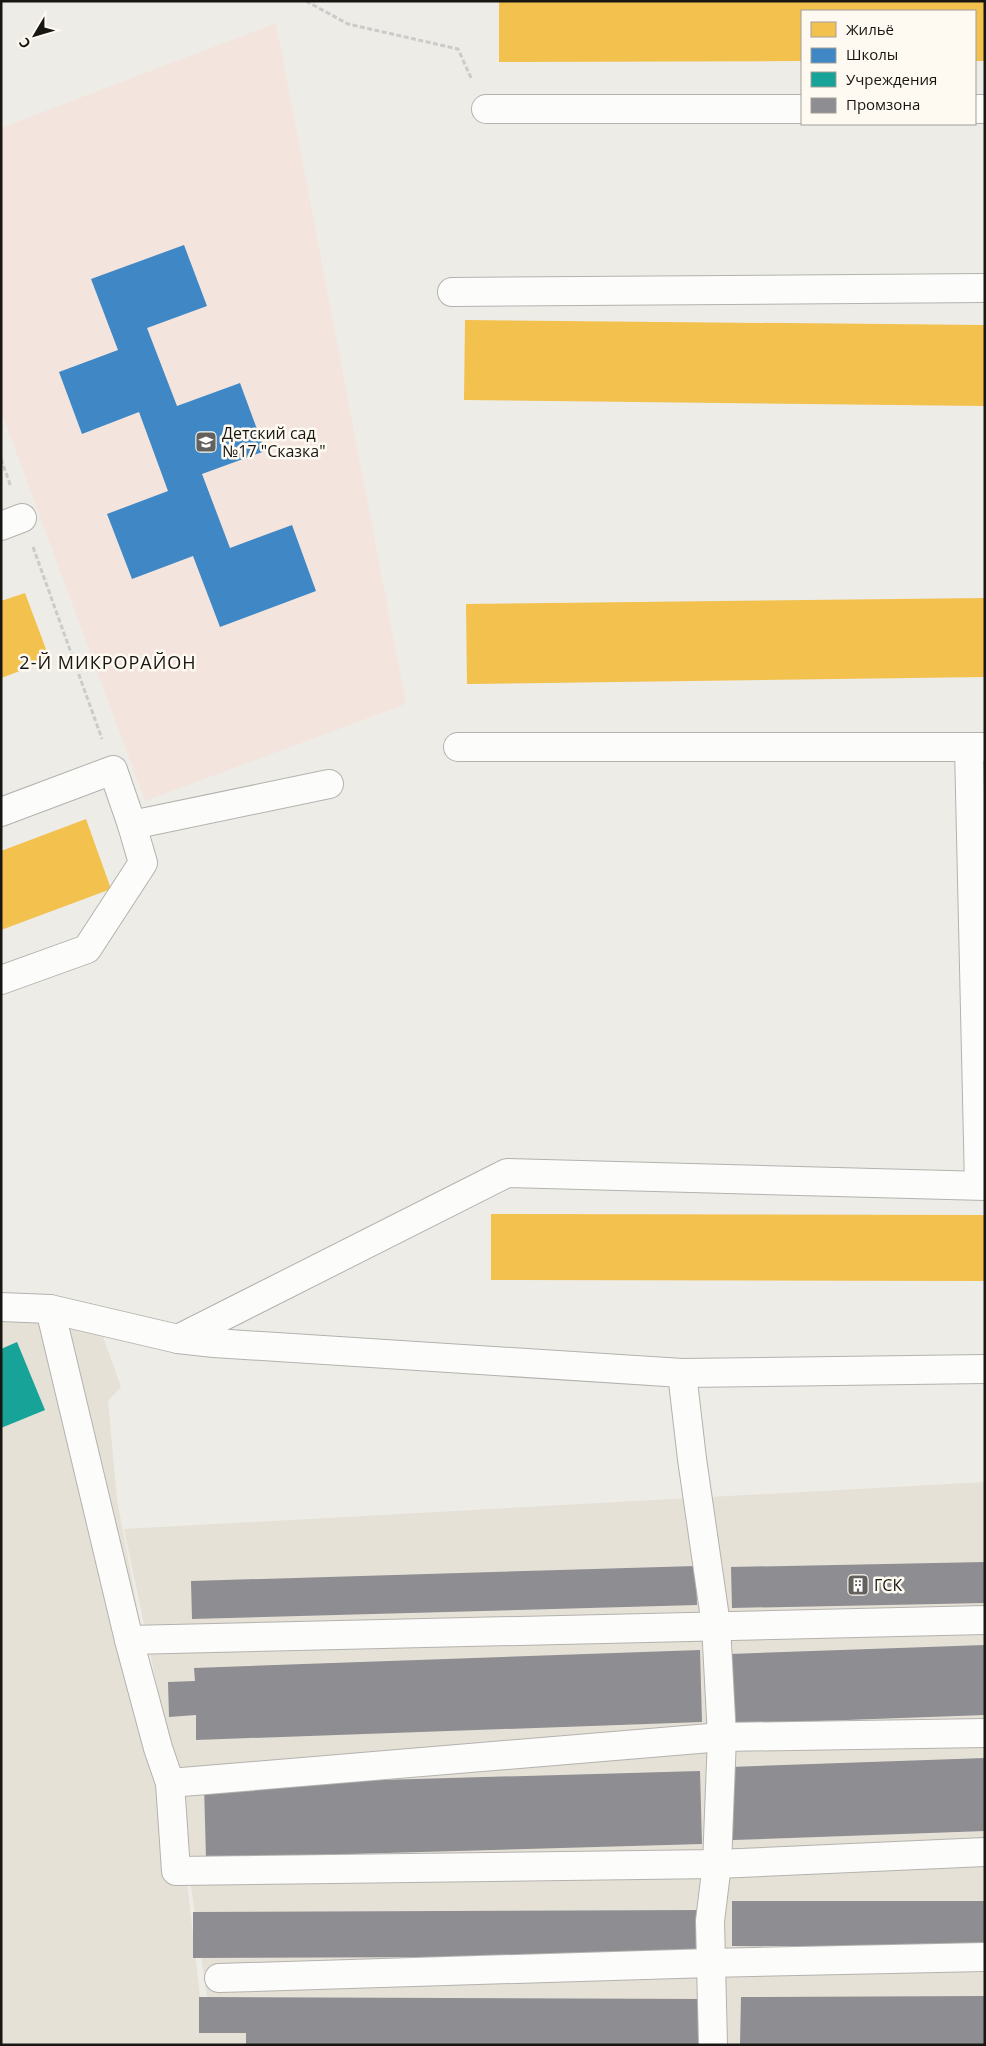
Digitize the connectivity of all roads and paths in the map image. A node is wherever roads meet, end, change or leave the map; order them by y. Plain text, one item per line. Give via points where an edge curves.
1 (306, 1) edge
2 (486, 109) joint
3 (801, 109) edge
4 (985, 288) edge
5 (452, 292) dead end
6 (1, 459) edge
7 (12, 522) edge
8 (458, 747) dead end
9 (977, 747) edge
10 (113, 770) junction
11 (330, 784) dead end
12 (1, 812) edge
13 (132, 825) junction
14 (1, 980) edge
15 (982, 1186) edge
16 (1, 1307) edge
17 (50, 1309) junction
18 (178, 1339) junction
19 (985, 1369) edge
20 (682, 1372) junction
21 (985, 1620) edge
22 (716, 1625) junction
23 (129, 1640) junction
24 (985, 1733) edge
25 (722, 1737) junction
26 (170, 1783) junction
27 (985, 1852) edge
28 (718, 1864) junction
29 (985, 1957) edge
30 (710, 1963) junction
31 (218, 1978) dead end
32 (713, 2045) edge

1 - 2 path via 348,24 458,49
2 - 3 street
4 - 5 street
6 - 7 path
7 - 10 path
8 - 9 street
9 - 15 street
10 - 12 street
10 - 13 street
11 - 13 street
13 - 14 street via 142,863 87,949
15 - 18 street via 507,1174
16 - 17 street
17 - 18 street
17 - 23 street
18 - 20 street
19 - 20 street
20 - 22 street
21 - 22 street
22 - 23 street
22 - 25 street
23 - 26 street
24 - 25 street
25 - 26 street
25 - 28 street
26 - 28 street via 176,1871
27 - 28 street
28 - 30 street via 710,1921
29 - 30 street
30 - 31 street
30 - 32 street

